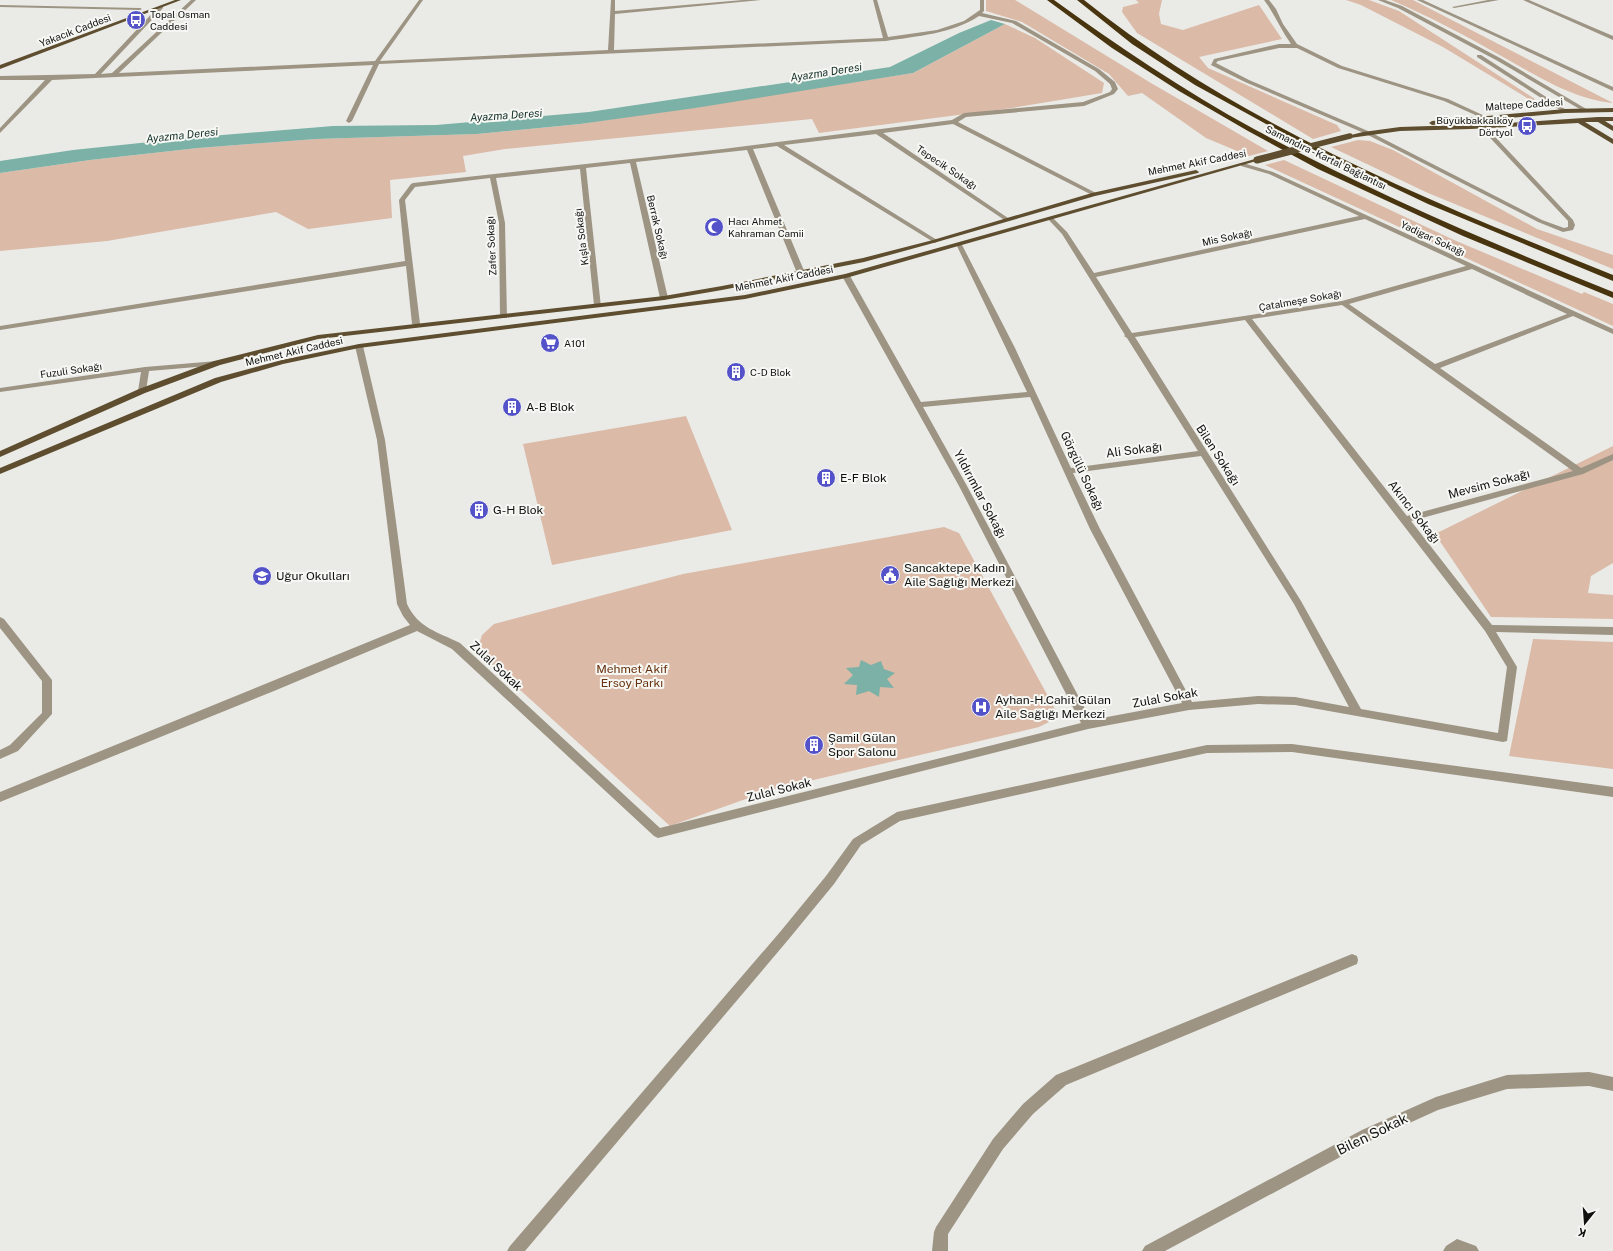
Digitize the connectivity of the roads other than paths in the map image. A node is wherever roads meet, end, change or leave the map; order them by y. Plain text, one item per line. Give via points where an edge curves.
1 (165, 0) edge
2 (180, 0) edge
3 (194, 0) edge
4 (421, 0) edge
5 (613, 0) edge
6 (759, 0) edge
7 (875, 0) edge
8 (982, 0) edge
9 (1050, 0) edge
10 (1080, 0) edge
11 (1266, 0) edge
12 (1380, 0) edge
13 (1419, 0) edge
14 (1497, 0) edge
15 (1525, 0) edge
16 (0, 6) edge
17 (161, 7) junction
18 (1454, 7) dead end
19 (140, 9) junction
20 (614, 14) junction
21 (978, 14) junction
22 (1613, 38) edge
23 (886, 39) junction
24 (1457, 39) junction
25 (1295, 46) junction
26 (611, 52) junction
27 (0, 61) edge
28 (377, 62) junction
29 (0, 67) edge
30 (97, 75) junction
31 (114, 75) junction
32 (0, 78) edge
33 (50, 78) junction
34 (1613, 89) edge
35 (1585, 110) junction
36 (1613, 110) edge
37 (1565, 111) junction
38 (1484, 117) junction
39 (1613, 119) edge
40 (349, 120) dead end
41 (1599, 120) junction
42 (1580, 121) junction
43 (954, 122) junction
44 (1482, 126) junction
45 (1413, 127) junction
46 (1613, 129) edge
47 (0, 130) edge
48 (876, 131) junction
49 (1366, 132) junction
50 (1613, 142) edge
51 (778, 144) junction
52 (750, 148) junction
53 (1257, 160) junction
54 (632, 161) junction
55 (1243, 165) junction
56 (583, 167) junction
57 (493, 176) junction
58 (1094, 194) junction
59 (1050, 218) junction
60 (1366, 218) junction
61 (1006, 219) junction
62 (935, 241) junction
63 (959, 244) junction
64 (409, 262) junction
65 (1472, 267) junction
66 (801, 273) junction
67 (846, 276) junction
68 (1091, 276) junction
69 (1613, 278) edge
70 (1613, 295) edge
71 (664, 298) junction
72 (1343, 303) junction
73 (598, 305) junction
74 (609, 314) junction
75 (1573, 314) junction
76 (504, 316) junction
77 (1248, 319) junction
78 (416, 324) junction
79 (0, 328) edge
80 (1613, 332) edge
81 (448, 335) junction
82 (1128, 336) junction
83 (359, 346) junction
84 (217, 363) junction
85 (1434, 367) junction
86 (145, 369) junction
87 (0, 390) edge
88 (142, 391) junction
89 (1032, 394) junction
90 (919, 405) junction
91 (1203, 453) junction
92 (0, 454) edge
93 (1613, 457) edge
94 (0, 471) edge
95 (1068, 471) junction
96 (1580, 472) junction
97 (1405, 520) junction
98 (0, 620) edge
99 (416, 626) junction
100 (1489, 628) junction
101 (1613, 631) edge
102 (1189, 706) junction
103 (1357, 711) junction
104 (1088, 725) junction
105 (1503, 738) joint
106 (0, 755) edge
107 (1613, 792) edge
108 (0, 797) edge
109 (1352, 960) dead end
110 (1613, 1084) edge
111 (515, 1251) edge
112 (940, 1251) edge
113 (1150, 1251) edge
114 (1451, 1251) edge
115 (1471, 1251) edge

1 - 19 main road, Yakacık Caddesi
2 - 17 main road, Yakacık Caddesi
3 - 31 street
4 - 28 street
5 - 20 street
6 - 20 street
7 - 23 street
8 - 21 street via 982,11
9 - 70 highway, Samandıra - Kartal Bağlantısı via 1160,77 1263,138 1417,212
10 - 69 highway, Samandıra - Kartal Bağlantısı via 1141,47 1262,121 1384,183
11 - 25 street
12 - 24 street
13 - 34 street
14 - 18 street
15 - 22 street
16 - 19 street
17 - 29 main road, Yakacık Caddesi
17 - 30 street
19 - 27 main road, Yakacık Caddesi
20 - 26 street
21 - 23 street via 966,22 938,31
21 - 43 street via 1014,22 1097,70 1113,83 1115,89 1112,93 1084,104 964,115
23 - 26 street
24 - 35 street via 1498,59
24 - 37 street
25 - 38 street via 1307,49 1340,67 1446,100
25 - 49 street via 1280,46 1216,60 1213,64
26 - 28 street
28 - 31 street
28 - 40 street
30 - 31 street
30 - 33 street
32 - 33 street
33 - 47 street
35 - 36 main road, Maltepe Caddesi
35 - 37 main road, Maltepe Caddesi
35 - 41 main road
37 - 38 main road, Maltepe Caddesi
37 - 42 main road
38 - 45 main road, Maltepe Caddesi via 1439,121
39 - 41 main road, Maltepe Caddesi
41 - 42 main road, Maltepe Caddesi
41 - 46 main road
42 - 44 main road, Maltepe Caddesi
42 - 50 main road
43 - 48 street
43 - 58 street
44 - 45 main road, Maltepe Caddesi
44 - 49 street via 1571,221 1571,229 1564,230 1540,221
45 - 49 main road, Maltepe Caddesi
48 - 51 street
48 - 61 street, Tepecik Sokağı
49 - 53 main road, Maltepe Caddesi, bridge
51 - 52 street
51 - 62 street
52 - 54 street
52 - 66 street
53 - 55 main road, Mehmet Akif Caddesi
53 - 58 main road, Mehmet Akif Caddesi
54 - 56 street
54 - 71 street, Berrak Sokağı
55 - 59 main road, Mehmet Akif Caddesi
55 - 60 street, Yadigar Sokağı via 1271,173
56 - 57 street
56 - 73 street, Kışla Sokağı
57 - 64 street via 413,185 402,200
57 - 76 street, Zafer Sokağı via 502,223
58 - 61 main road, Mehmet Akif Caddesi
59 - 63 main road, Mehmet Akif Caddesi
59 - 68 street, Bilen Sokağı via 1065,233
60 - 65 street, Yadigar Sokağı
60 - 68 street, Mis Sokağı
61 - 62 main road, Mehmet Akif Caddesi
62 - 63 main road, Mehmet Akif Caddesi
62 - 66 main road, Mehmet Akif Caddesi
63 - 67 main road, Mehmet Akif Caddesi
63 - 89 street, Görgülü Sokağı
64 - 78 street
64 - 79 street
65 - 72 street, Çatalmeşe Sokağı
65 - 75 street, Yadigar Sokağı
66 - 71 main road, Mehmet Akif Caddesi
67 - 74 main road, Mehmet Akif Caddesi via 745,297
67 - 90 street, Yıldırımlar Sokağı
68 - 82 street, Bilen Sokağı
71 - 73 main road, Mehmet Akif Caddesi
72 - 77 street, Çatalmeşe Sokağı
72 - 85 street
73 - 74 main road
73 - 76 main road, Mehmet Akif Caddesi
74 - 81 main road, Mehmet Akif Caddesi
75 - 80 street, Yadigar Sokağı
75 - 85 street
76 - 78 main road, Mehmet Akif Caddesi
77 - 82 street, Çatalmeşe Sokağı
77 - 97 street, Akıncı Sokağı
78 - 81 main road
78 - 84 main road, Mehmet Akif Caddesi via 318,336
81 - 83 main road, Mehmet Akif Caddesi
82 - 91 street, Bilen Sokağı
83 - 94 main road, Mehmet Akif Caddesi via 282,362 218,380
83 - 99 street, Zulal Sokak via 381,440 402,604 406,616
84 - 86 street, Fuzuli Sokağı
84 - 88 main road, Mehmet Akif Caddesi
85 - 96 street
86 - 87 street, Fuzuli Sokağı
86 - 88 street
88 - 92 main road, Mehmet Akif Caddesi
89 - 90 street
89 - 95 street, Görgülü Sokağı
90 - 104 street, Yıldırımlar Sokağı
91 - 95 street, Ali Sokağı
91 - 103 street, Bilen Sokağı via 1298,603
93 - 96 street, Mevsim Sokağı
95 - 102 street, Görgülü Sokağı via 1095,529
96 - 97 street, Mevsim Sokağı
97 - 100 street, Akıncı Sokağı
98 - 106 street via 47,680 47,714 14,748
99 - 104 street, Zulal Sokak via 456,646 658,833
99 - 108 street
100 - 101 street
100 - 105 street, Akıncı Sokağı via 1512,667
102 - 103 street, Zulal Sokak via 1265,700 1296,701
102 - 104 street, Zulal Sokak
103 - 105 street, Zulal Sokak
107 - 111 street via 1292,748 1207,749 897,817 857,842 784,936
109 - 112 street via 1060,1080 1028,1109 998,1144 941,1232
110 - 113 street, Bilen Sokak via 1589,1079 1507,1082 1436,1104 1367,1135
114 - 115 street via 1457,1247

